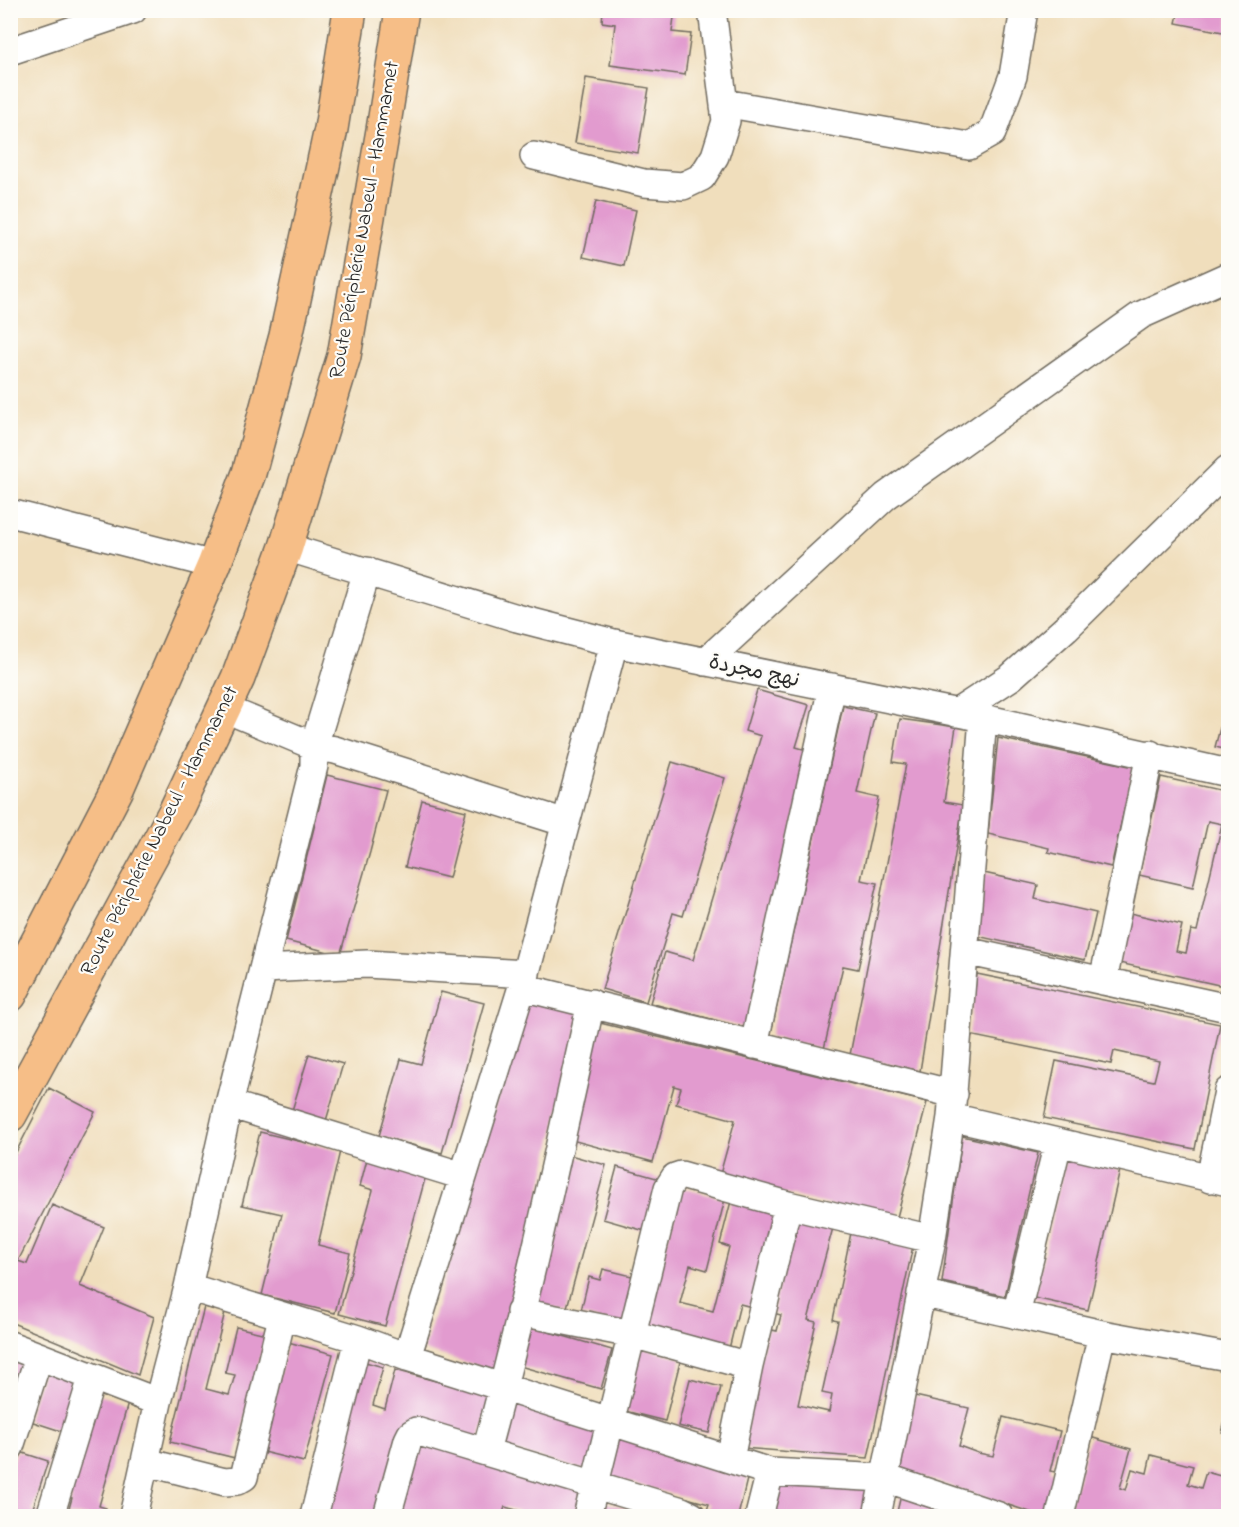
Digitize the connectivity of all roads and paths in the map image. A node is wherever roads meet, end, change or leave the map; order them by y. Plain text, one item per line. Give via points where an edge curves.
1 (133, 10) edge
2 (350, 10) edge
3 (402, 10) edge
4 (712, 10) edge
5 (1024, 10) edge
6 (10, 51) edge
7 (724, 103) junction
8 (534, 156) dead end
9 (1228, 276) edge
10 (1228, 469) edge
11 (10, 513) edge
12 (286, 547) junction
13 (214, 565) junction
14 (366, 572) junction
15 (614, 643) junction
16 (705, 662) junction
17 (832, 687) junction
18 (223, 708) junction
19 (956, 713) junction
20 (983, 718) junction
21 (314, 746) junction
22 (1150, 754) junction
23 (1228, 773) edge
24 (566, 823) junction
25 (965, 951) junction
26 (263, 969) junction
27 (524, 980) junction
28 (1103, 981) junction
29 (10, 994) edge
30 (591, 1003) junction
31 (1228, 1008) edge
32 (754, 1045) junction
33 (1228, 1090) edge
34 (229, 1104) junction
35 (952, 1106) junction
36 (10, 1115) edge
37 (1058, 1143) junction
38 (463, 1176) junction
39 (1219, 1180) edge
40 (788, 1205) junction
41 (932, 1239) junction
42 (188, 1287) junction
43 (921, 1293) junction
44 (520, 1312) junction
45 (1016, 1314) junction
46 (282, 1317) junction
47 (632, 1334) junction
48 (1102, 1334) junction
49 (358, 1339) junction
50 (10, 1345) edge
51 (39, 1356) junction
52 (407, 1357) junction
53 (1228, 1357) edge
54 (749, 1365) junction
55 (92, 1378) junction
56 (503, 1387) junction
57 (158, 1402) junction
58 (611, 1421) junction
59 (10, 1447) edge
60 (486, 1451) junction
61 (730, 1459) junction
62 (146, 1462) junction
63 (770, 1472) junction
64 (885, 1478) junction
65 (596, 1484) junction
66 (50, 1516) edge
67 (133, 1516) edge
68 (314, 1516) edge
69 (387, 1516) edge
70 (587, 1516) edge
71 (692, 1516) edge
72 (759, 1516) edge
73 (877, 1516) edge
74 (999, 1516) edge
75 (1060, 1516) edge

1 - 6 street
2 - 13 highway via 331,129 286,336 249,473
3 - 12 highway, Route Périphérie Nabeul - Hammamet via 344,356
4 - 7 street
5 - 7 street via 1013,76 993,133 969,146
7 - 8 street via 726,121 715,156 702,177 683,186 644,183
9 - 16 street via 1141,315 886,496
10 - 19 street via 1066,628 1011,676
11 - 13 street
12 - 14 street, نهج مجردة
12 - 18 highway, Route Périphérie Nabeul - Hammamet via 238,678
13 - 29 highway via 116,791
14 - 15 street, نهج مجردة
14 - 21 street
15 - 16 street, نهج مجردة
15 - 24 street
16 - 17 street, نهج مجردة
17 - 19 street, نهج مجردة
17 - 32 street
18 - 21 street
18 - 36 highway, Route Périphérie Nabeul - Hammamet via 175,812
19 - 20 street, نهج مجردة
20 - 22 street, نهج مجردة
20 - 25 street
21 - 24 street
21 - 26 street via 314,766
22 - 23 street, نهج مجردة
22 - 28 street
24 - 27 street
25 - 28 street
25 - 35 street
26 - 27 street via 367,964
26 - 34 street
27 - 30 street
27 - 38 street
28 - 31 street
30 - 32 street
30 - 44 street
32 - 35 street
33 - 39 street
34 - 38 street
34 - 42 street
35 - 37 street
35 - 41 street
37 - 39 street
37 - 45 street
38 - 52 street
40 - 41 street
40 - 47 street via 675,1177 668,1188
40 - 54 street
41 - 43 street
42 - 46 street
42 - 57 street
43 - 45 street
43 - 64 street
44 - 47 street
44 - 56 street
45 - 48 street
46 - 49 street
46 - 62 street via 243,1477 225,1482
47 - 54 street
47 - 58 street
48 - 53 street
48 - 75 street
49 - 52 street
49 - 68 street
50 - 51 street
51 - 55 street
51 - 59 street
52 - 56 street
54 - 61 street
55 - 57 street
55 - 66 street
56 - 58 street
56 - 60 street
57 - 62 street
58 - 61 street
58 - 65 street
60 - 65 street
60 - 69 street via 424,1432 411,1434
61 - 63 street
62 - 67 street
63 - 64 street
63 - 72 street
64 - 73 street
64 - 74 street
65 - 70 street
65 - 71 street

